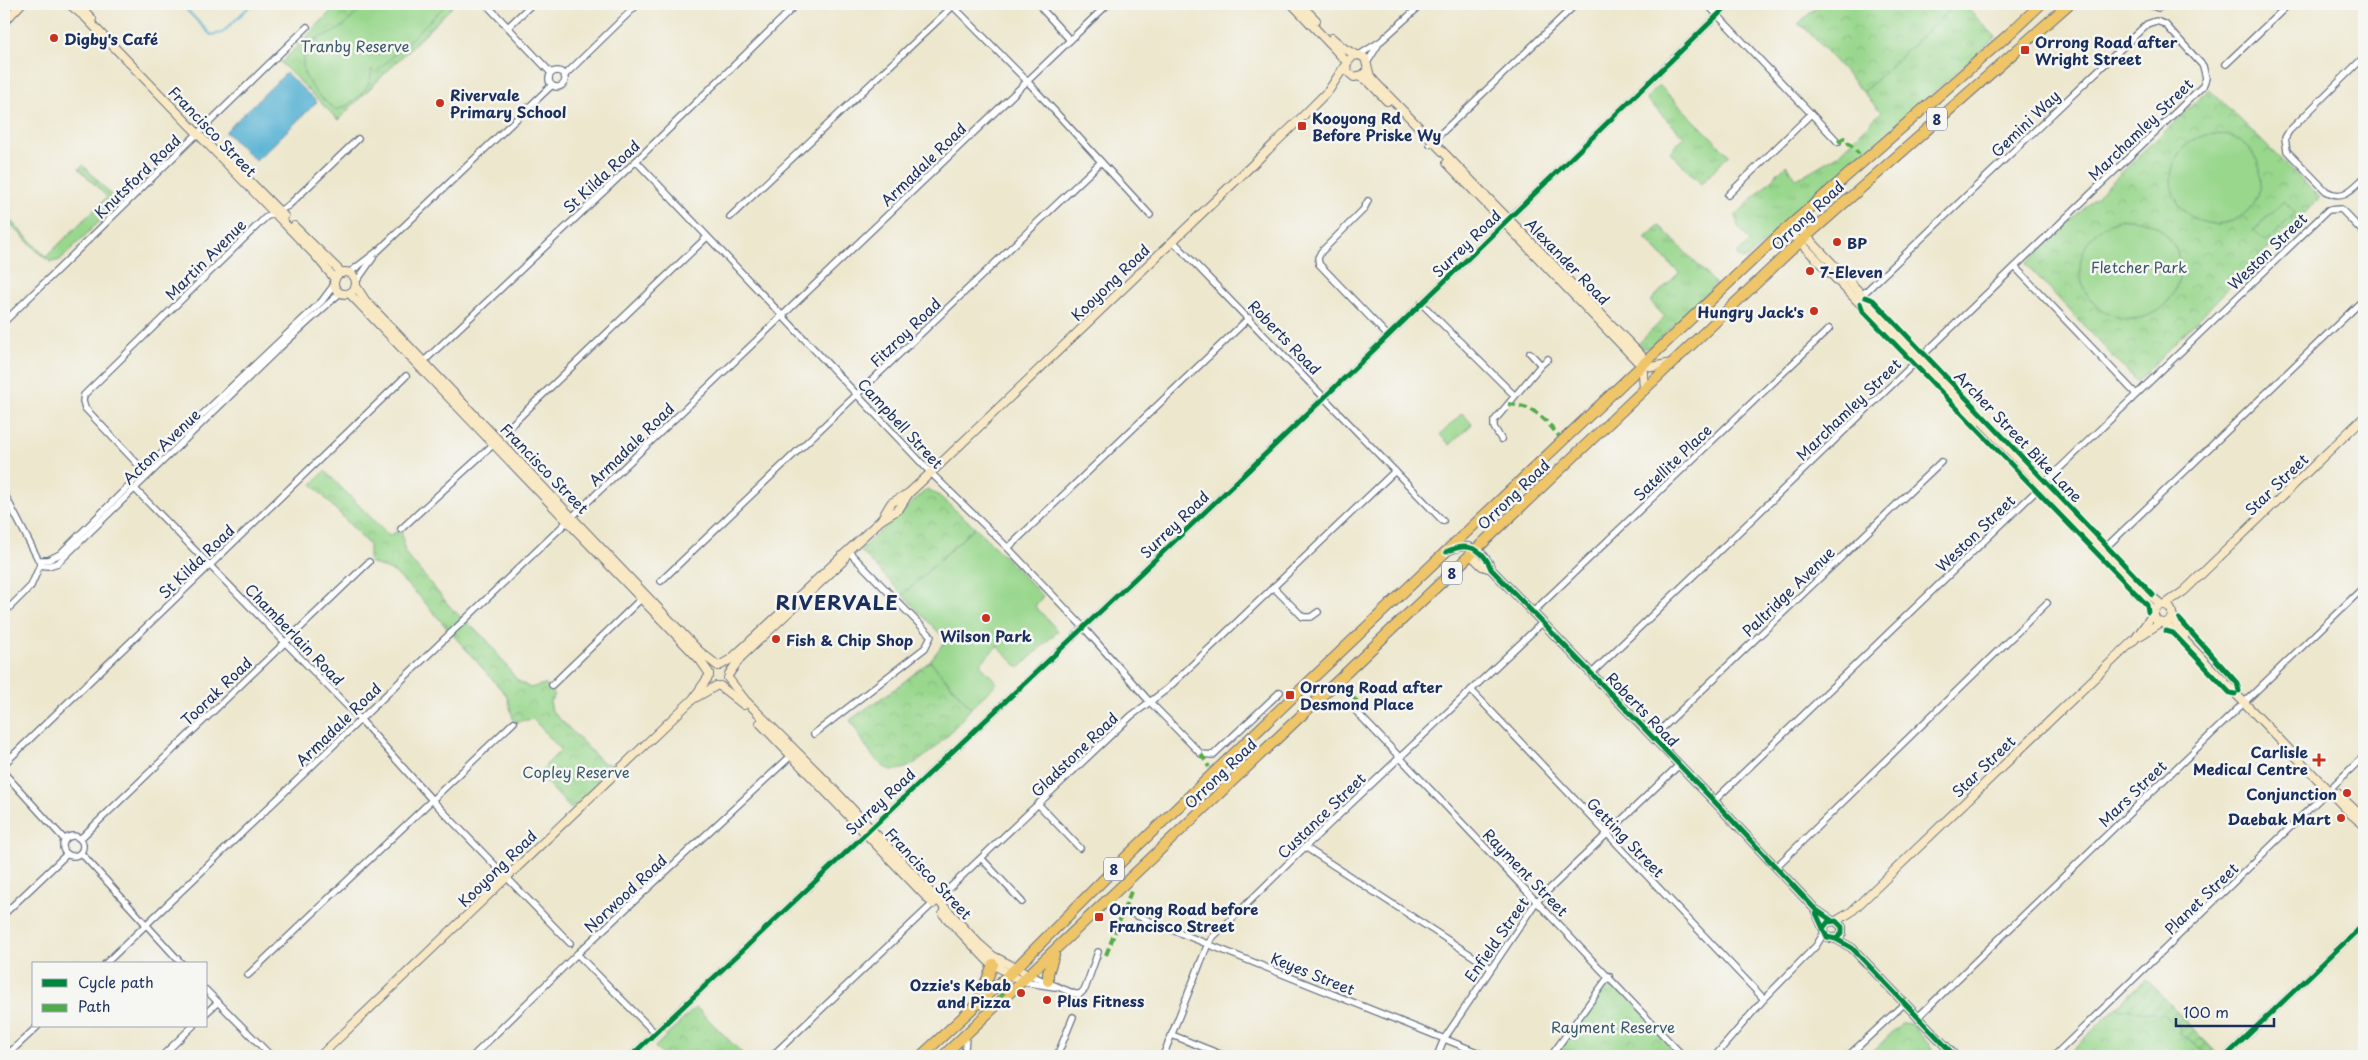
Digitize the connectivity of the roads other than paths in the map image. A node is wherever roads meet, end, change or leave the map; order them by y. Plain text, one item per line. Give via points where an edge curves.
1 (21, 4) edge
2 (26, 4) edge
3 (69, 4) edge
4 (78, 4) edge
5 (486, 4) edge
6 (532, 4) edge
7 (638, 4) edge
8 (797, 4) edge
9 (1108, 4) edge
10 (1292, 4) edge
11 (1300, 4) edge
12 (1422, 4) edge
13 (1576, 4) edge
14 (1707, 4) edge
15 (1729, 4) edge
16 (2041, 4) edge
17 (2069, 4) edge
18 (2147, 4) edge
19 (2168, 4) edge
20 (2289, 4) edge
21 (952, 5) edge
22 (1042, 9) dead end
23 (14, 12) junction
24 (1718, 15) junction
25 (4, 22) edge
26 (307, 27) dead end
27 (508, 27) junction
28 (1070, 40) junction
29 (1381, 41) junction
30 (1358, 55) junction
31 (2364, 58) edge
32 (1346, 63) junction
33 (2226, 64) dead end
34 (1368, 66) junction
35 (552, 73) junction
36 (565, 75) junction
37 (1351, 76) junction
38 (1360, 77) junction
39 (2206, 78) joint
40 (1027, 81) junction
41 (552, 86) junction
42 (1329, 90) junction
43 (1811, 114) junction
44 (199, 134) junction
45 (358, 139) dead end
46 (1431, 142) junction
47 (1838, 142) dead end
48 (636, 161) junction
49 (1101, 162) junction
50 (2364, 178) edge
51 (1728, 194) dead end
52 (1368, 201) dead end
53 (276, 212) junction
54 (1150, 215) dead end
55 (730, 217) dead end
56 (1507, 221) junction
57 (1789, 226) junction
58 (2364, 233) edge
59 (707, 237) junction
60 (1803, 240) junction
61 (1173, 241) junction
62 (379, 250) junction
63 (2015, 267) junction
64 (346, 273) junction
65 (335, 282) junction
66 (356, 284) junction
67 (340, 293) junction
68 (350, 294) junction
69 (1860, 297) junction
70 (2364, 299) edge
71 (1421, 303) junction
72 (782, 317) junction
73 (1248, 318) junction
74 (4, 322) edge
75 (1829, 329) dead end
76 (1388, 336) junction
77 (1530, 353) dead end
78 (1548, 359) dead end
79 (1919, 359) junction
80 (1674, 362) junction
81 (422, 363) junction
82 (1643, 364) junction
83 (1541, 365) junction
84 (406, 376) dead end
85 (1644, 390) junction
86 (858, 394) junction
87 (2136, 394) junction
88 (1514, 395) junction
89 (1324, 397) junction
90 (2364, 417) edge
91 (507, 429) dead end
92 (1502, 440) dead end
93 (497, 442) junction
94 (1940, 462) dead end
95 (1395, 471) junction
96 (146, 473) junction
97 (931, 473) junction
98 (2041, 487) junction
99 (135, 489) junction
100 (4, 493) edge
101 (570, 520) junction
102 (1443, 521) dead end
103 (401, 529) dead end
104 (1008, 548) junction
105 (2103, 550) junction
106 (848, 551) junction
107 (1446, 552) junction
108 (1474, 552) junction
109 (369, 562) dead end
110 (39, 563) junction
111 (210, 565) junction
112 (662, 581) dead end
113 (1273, 587) junction
114 (2364, 587) edge
115 (2184, 592) junction
116 (644, 596) junction
117 (2048, 603) dead end
118 (2163, 605) junction
119 (1318, 612) dead end
120 (1533, 612) junction
121 (2154, 612) junction
122 (4, 613) edge
123 (2173, 615) junction
124 (1542, 623) junction
125 (2162, 624) junction
126 (1084, 628) junction
127 (2135, 639) junction
128 (285, 642) junction
129 (719, 666) junction
130 (709, 674) junction
131 (1591, 674) junction
132 (728, 676) junction
133 (552, 685) dead end
134 (718, 686) junction
135 (1471, 690) junction
136 (1280, 692) dead end
137 (693, 699) junction
138 (1149, 701) junction
139 (2245, 701) junction
140 (1351, 706) dead end
141 (360, 719) junction
142 (514, 722) dead end
143 (814, 734) dead end
144 (1654, 737) junction
145 (794, 753) junction
146 (2364, 756) edge
147 (1400, 757) junction
148 (4, 764) edge
149 (1679, 765) junction
150 (4, 773) edge
151 (2330, 789) junction
152 (432, 800) junction
153 (1714, 801) junction
154 (1039, 805) junction
155 (2362, 822) edge
156 (867, 830) junction
157 (1607, 836) junction
158 (80, 839) junction
159 (65, 840) junction
160 (1305, 847) junction
161 (1080, 848) dead end
162 (81, 853) junction
163 (66, 854) junction
164 (982, 859) junction
165 (1776, 867) junction
166 (506, 878) junction
167 (935, 902) junction
168 (1022, 902) dead end
169 (1536, 902) junction
170 (1814, 909) junction
171 (1850, 912) junction
172 (1130, 913) dead end
173 (4, 914) edge
174 (1833, 920) junction
175 (2364, 924) edge
176 (146, 925) junction
177 (1842, 929) junction
178 (1824, 930) junction
179 (1834, 939) junction
180 (570, 943) dead end
181 (1208, 944) junction
182 (1816, 946) junction
183 (1852, 948) junction
184 (1055, 951) junction
185 (1098, 952) dead end
186 (577, 954) junction
187 (106, 962) edge
188 (180, 962) edge
189 (992, 964) junction
190 (1491, 968) junction
191 (1012, 971) junction
192 (248, 975) dead end
193 (1609, 976) junction
194 (1026, 978) junction
195 (1052, 984) junction
196 (208, 992) edge
197 (1764, 999) junction
198 (218, 1002) junction
199 (1905, 1003) junction
200 (976, 1005) junction
201 (208, 1011) edge
202 (1073, 1017) dead end
203 (1918, 1017) junction
204 (36, 1028) edge
205 (191, 1028) edge
206 (655, 1033) junction
207 (1172, 1036) junction
208 (966, 1037) junction
209 (1444, 1039) junction
210 (6, 1056) edge
211 (162, 1056) edge
212 (271, 1056) edge
213 (320, 1056) edge
214 (473, 1056) edge
215 (631, 1056) edge
216 (772, 1056) edge
217 (921, 1056) edge
218 (943, 1056) edge
219 (948, 1056) edge
220 (971, 1056) edge
221 (1057, 1056) edge
222 (1163, 1056) edge
223 (1225, 1056) edge
224 (1437, 1056) edge
225 (1487, 1056) edge
226 (1551, 1056) edge
227 (1683, 1056) edge
228 (1715, 1056) edge
229 (1848, 1056) edge
230 (1956, 1056) edge
231 (2054, 1056) edge
232 (2226, 1056) edge

1 - 23 street
2 - 23 street
3 - 44 street, Francisco Street
4 - 44 street, Francisco Street
5 - 27 street
6 - 27 street
7 - 36 street
8 - 48 street, St Kilda Road
9 - 28 street, Armadale Road
10 - 32 street
11 - 30 street via 1339,44
12 - 29 street
13 - 46 street
14 - 24 street
15 - 24 street, Surrey Road
16 - 57 highway, Orrong Road / 8
17 - 60 highway, Orrong Road / 8
18 - 19 street via 2158,8
20 - 33 street
21 - 40 street
21 - 55 street
22 - 28 street
23 - 25 street
24 - 43 street
24 - 56 street, Surrey Road
26 - 44 street, Knutsford Road
27 - 35 street
28 - 40 street, Armadale Road
29 - 30 street
29 - 34 street
30 - 32 street
30 - 34 street
31 - 50 street via 2289,131 2285,144 2287,151 2333,196 2350,191
32 - 37 street
32 - 42 street, Kooyong Road
34 - 38 street
34 - 46 street, Alexander Road via 1375,82
35 - 36 street via 556,71
35 - 41 street via 549,77
36 - 41 street via 564,85 560,88
37 - 38 street
37 - 42 street, Kooyong Road
38 - 46 street, Alexander Road
39 - 63 street, Marchamley Street via 2203,86
39 - 69 street, Gemini Way via 2203,66 2165,24 2156,21 2147,24
40 - 49 street
40 - 72 street, Armadale Road
41 - 62 street
42 - 61 street, Kooyong Road
43 - 47 street
43 - 51 street
44 - 53 street, Francisco Street
44 - 74 street, Knutsford Road
45 - 53 street, Martin Avenue via 288,206
46 - 56 street, Alexander Road
48 - 59 street, Campbell Street
48 - 81 street, St Kilda Road
49 - 54 street
49 - 86 street, Fitzroy Road
52 - 76 street via 1318,258 1319,264
53 - 64 street, Francisco Street
53 - 65 street, Francisco Street
53 - 96 street, Martin Avenue via 266,217 84,395 85,408
56 - 71 street, Surrey Road
56 - 82 street, Alexander Road
57 - 60 street
57 - 82 highway, Orrong Road / 8
58 - 87 street, Weston Street via 2341,210 2328,210
59 - 72 street, Campbell Street
59 - 91 street
60 - 69 street
60 - 80 highway, Orrong Road / 8
61 - 73 street, Roberts Road
61 - 97 street, Kooyong Road
62 - 64 street
62 - 66 street
63 - 79 street, Marchamley Street
63 - 87 street
64 - 65 street
64 - 66 street, Francisco Street
65 - 67 street, Francisco Street
65 - 96 street, Acton Avenue via 322,302
66 - 68 street
66 - 81 street, Francisco Street via 365,300
67 - 68 street
67 - 96 street, Acton Avenue
68 - 81 street, Francisco Street
69 - 79 street
70 - 105 street
71 - 76 street, Surrey Road
71 - 88 street
72 - 86 street, Campbell Street
72 - 101 street, Armadale Road
73 - 89 street, Roberts Road
73 - 104 street
75 - 120 street, Satellite Place
76 - 89 street, Surrey Road
77 - 83 street
78 - 83 street
79 - 98 street
79 - 131 street, Marchamley Street
80 - 82 street via 1653,367
80 - 85 highway, Orrong Road / 8
81 - 93 street, Francisco Street
82 - 85 street
82 - 107 highway, Orrong Road / 8
83 - 88 street
84 - 111 street, St Kilda Road
85 - 108 highway, Orrong Road / 8
86 - 97 street, Campbell Street
86 - 112 street, Fitzroy Road
87 - 98 street, Weston Street
88 - 92 street via 1494,421
89 - 95 street, Roberts Road
89 - 126 street, Surrey Road
90 - 115 street, Star Street
93 - 101 street, Francisco Street
93 - 103 street
94 - 144 street, Paltridge Avenue
95 - 102 street, Roberts Road
95 - 113 street, Gladstone Road
96 - 99 street, Acton Avenue
96 - 110 street, Acton Avenue via 60,554
97 - 104 street, Campbell Street
97 - 106 street, Kooyong Road via 892,503 881,520
98 - 105 street
98 - 153 street, Weston Street
99 - 110 street, Acton Avenue via 58,563 48,566
99 - 111 street, Chamberlain Road
100 - 110 street
101 - 116 street, Francisco Street
101 - 141 street, Armadale Road
104 - 126 street, Campbell Street
105 - 118 street via 2147,595
105 - 121 street
106 - 129 street, Kooyong Road via 731,659
106 - 132 street, Kooyong Road via 843,561 741,657
106 - 143 street via 931,636 925,648
107 - 108 street via 1461,546
107 - 191 highway, Orrong Road / 8 via 1128,855
108 - 120 street, Roberts Road via 1488,561 1491,569
108 - 184 highway, Orrong Road / 8
109 - 128 street, Toorak Road
110 - 122 street via 37,577 31,586
111 - 128 street, Chamberlain Road
111 - 148 street, St Kilda Road
113 - 119 street via 1303,617 1312,618
113 - 138 street, Gladstone Road via 1167,689
114 - 139 street, Mars Street
115 - 118 street, Star Street
115 - 123 street, Star Street
116 - 129 street, Francisco Street via 699,651
116 - 130 street, Francisco Street
116 - 133 street
117 - 165 street
118 - 121 street
118 - 123 street via 2170,607
120 - 124 street, Roberts Road
121 - 125 street via 2155,619
121 - 127 street, Star Street
123 - 125 street
123 - 139 street via 2181,630
124 - 131 street, Roberts Road
124 - 135 street, Custance Street
125 - 127 street, Star Street
125 - 139 street via 2186,642
126 - 138 street, Campbell Street
126 - 156 street, Surrey Road
127 - 171 street, Star Street
128 - 141 street, Chamberlain Road
128 - 158 street, Toorak Road
129 - 130 street via 712,668
129 - 132 street via 725,668
130 - 134 street via 711,682
130 - 137 street, Kooyong Road
131 - 144 street, Roberts Road
132 - 134 street
132 - 145 street, Francisco Street via 745,700
134 - 137 street, Kooyong Road
134 - 145 street, Francisco Street via 733,695
135 - 147 street, Custance Street
135 - 157 street, Getting Street
136 - 138 street, Campbell Street via 1213,755 1208,756 1201,754
137 - 166 street, Kooyong Road
138 - 154 street, Gladstone Road
139 - 151 street
139 - 203 street, Mars Street
140 - 147 street, Rayment Street
141 - 152 street, Chamberlain Road
141 - 176 street, Armadale Road
142 - 152 street
144 - 149 street, Roberts Road
145 - 156 street, Francisco Street
145 - 186 street, Norwood Road
146 - 151 street, Planet Street
147 - 160 street, Custance Street
147 - 169 street, Rayment Street
149 - 153 street, Roberts Road
149 - 157 street, Enfield Street
150 - 159 street
151 - 155 street via 2356,811
151 - 231 street, Planet Street
152 - 166 street, Chamberlain Road
152 - 192 street
153 - 165 street, Roberts Road
154 - 161 street
154 - 164 street, Gladstone Road
156 - 167 street, Francisco Street
156 - 206 street, Surrey Road
157 - 169 street, Enfield Street
157 - 197 street, Getting Street
158 - 159 street via 75,836
158 - 162 street via 84,848
159 - 163 street
160 - 181 street, Custance Street
160 - 190 street
162 - 163 street via 72,857
162 - 176 street
163 - 173 street
164 - 167 street, Gladstone Road
164 - 168 street
165 - 170 street, Roberts Road
166 - 180 street, Chamberlain Road
166 - 213 street, Kooyong Road
167 - 189 street, Francisco Street
167 - 191 street, Francisco Street
167 - 216 street, Gladstone Road
169 - 190 street, Enfield Street
169 - 193 street, Rayment Street
170 - 174 street, Roberts Road
170 - 178 street, Roberts Road
171 - 174 street, Star Street
171 - 177 street, Star Street
172 - 181 street, Keyes Street
174 - 177 street, Roberts Road
174 - 178 street, Star Street
175 - 232 street
176 - 187 street, Armadale Road
176 - 188 street
177 - 179 street, Star Street
177 - 183 street
178 - 179 street, Roberts Road
178 - 182 street
179 - 182 street
179 - 183 street
181 - 207 street, Custance Street
181 - 209 street, Keyes Street
182 - 197 street
183 - 199 street
184 - 194 highway, Orrong Road / 8
184 - 195 highway via 1048,973
185 - 195 street via 1083,992 1075,994
186 - 206 street
186 - 214 street, Norwood Road
189 - 191 street, Francisco Street
189 - 200 highway
190 - 209 street, Enfield Street
191 - 194 street, Francisco Street
191 - 200 highway, Orrong Road / 8
193 - 226 street
193 - 227 street, Rayment Street
194 - 195 street
194 - 195 street
194 - 208 highway, Orrong Road / 8
196 - 198 street
197 - 228 street
198 - 201 street
198 - 212 street
199 - 203 street
199 - 229 street
200 - 217 highway, Orrong Road / 8
202 - 221 street
203 - 230 street
204 - 210 street
205 - 211 street
206 - 215 street, Surrey Road
207 - 222 street, Custance Street
207 - 223 street
208 - 218 highway, Orrong Road / 8
208 - 220 street via 965,1049
209 - 224 street, Enfield Street
209 - 225 street, Keyes Street
218 - 219 street

